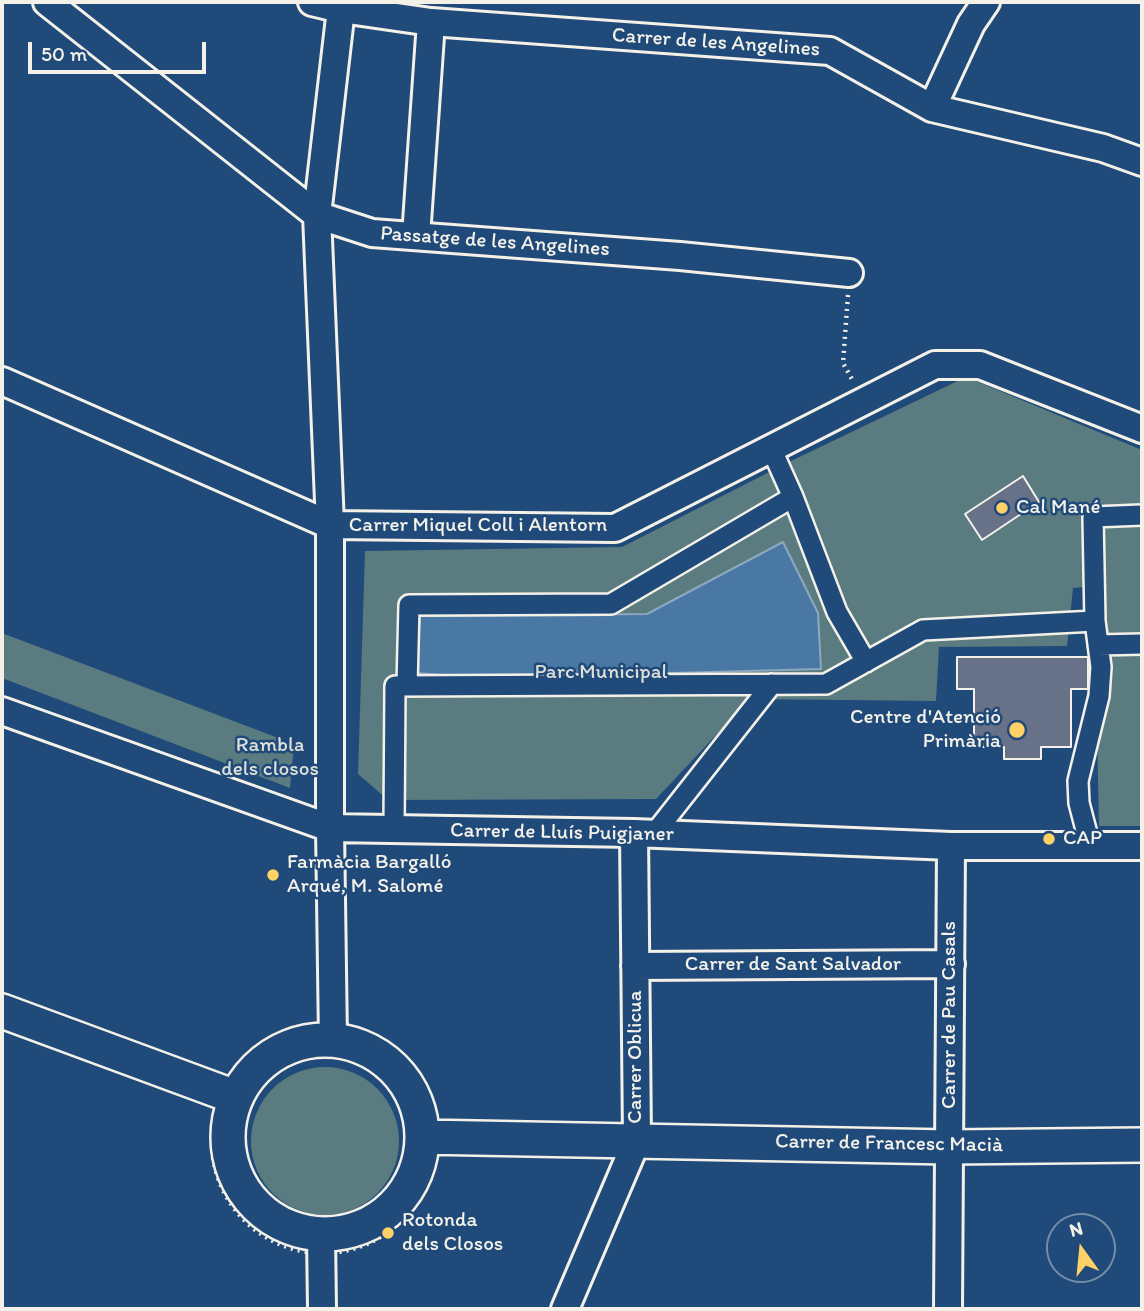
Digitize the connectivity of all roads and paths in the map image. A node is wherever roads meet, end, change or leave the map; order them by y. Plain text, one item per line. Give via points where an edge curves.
1 (47, 2) edge
2 (312, 2) edge
3 (986, 2) edge
4 (340, 5) edge
5 (431, 22) junction
6 (932, 108) junction
7 (1142, 162) edge
8 (317, 215) junction
9 (416, 236) junction
10 (849, 273) dead end
11 (848, 304) dead end
12 (2, 381) edge
13 (856, 386) dead end
14 (1142, 429) edge
15 (771, 449) junction
16 (793, 497) junction
17 (1142, 515) edge
18 (330, 525) junction
19 (1095, 621) junction
20 (1142, 644) edge
21 (1098, 645) junction
22 (866, 662) junction
23 (772, 684) junction
24 (407, 686) junction
25 (2, 711) edge
26 (330, 828) junction
27 (394, 829) junction
28 (644, 833) junction
29 (1090, 845) junction
30 (951, 846) junction
31 (1142, 846) edge
32 (951, 964) junction
33 (635, 966) junction
34 (2, 1011) edge
35 (333, 1040) junction
36 (235, 1097) junction
37 (423, 1137) junction
38 (636, 1140) junction
39 (1142, 1144) edge
40 (949, 1147) junction
41 (321, 1244) junction
42 (322, 1309) edge
43 (565, 1309) edge
44 (948, 1309) edge

1 - 8 street, Passatge de les Angelines
2 - 4 street, Carrer de les Angelines
3 - 6 street
4 - 5 street, Carrer de les Angelines
4 - 8 street
5 - 6 street, Carrer de les Angelines via 830,51
5 - 9 street
6 - 7 street, Carrer de les Angelines via 1103,148
8 - 9 street, Passatge de les Angelines via 372,233
8 - 18 street
9 - 10 street, Passatge de les Angelines
11 - 13 path via 843,363
12 - 18 street, Carrer Miquel Coll i Alentorn
14 - 15 street, Carrer Miquel Coll i Alentorn via 980,365 935,365
15 - 16 street
15 - 18 street, Carrer Miquel Coll i Alentorn via 615,528
16 - 22 street via 837,612
16 - 24 street via 611,604 408,605
17 - 19 street via 1093,517
18 - 26 street
19 - 21 street
19 - 22 street via 923,630
20 - 21 street
21 - 29 street via 1099,696 1078,781
22 - 23 street via 826,684
23 - 24 street
23 - 28 street
24 - 27 street via 395,686
25 - 26 street, Carrer de Lluís Puigjaner
26 - 27 street, Carrer de Lluís Puigjaner
26 - 35 street
27 - 28 street, Carrer de Lluís Puigjaner
28 - 30 street, Carrer de Lluís Puigjaner
28 - 33 street, Carrer Oblicua
29 - 30 street, Carrer de Lluís Puigjaner
29 - 31 street, Carrer de Lluís Puigjaner
30 - 32 street, Carrer de Pau Casals
32 - 33 street, Carrer de Sant Salvador
32 - 40 street, Carrer de Pau Casals
33 - 38 street, Carrer Oblicua
34 - 36 street
35 - 36 street via 303,1042 275,1053 252,1072
35 - 37 street via 362,1046 400,1075 418,1108
36 - 41 street via 227,1128 229,1160 241,1189 262,1213
37 - 38 street, Carrer de Francesc Macià
37 - 41 street via 418,1168 403,1196 381,1217
38 - 40 street, Carrer de Francesc Macià
38 - 43 street, Carrer Oblicua
39 - 40 street, Carrer de Francesc Macià
40 - 44 street, Carrer de Pau Casals
41 - 41 path via 357,1247 403,1219 428,1181 435,1146 425,1095 399,1059 374,1042 327,1031 277,1041 242,1066 219,1103 212,1136 220,1182 245,1221 287,1247
41 - 42 street

